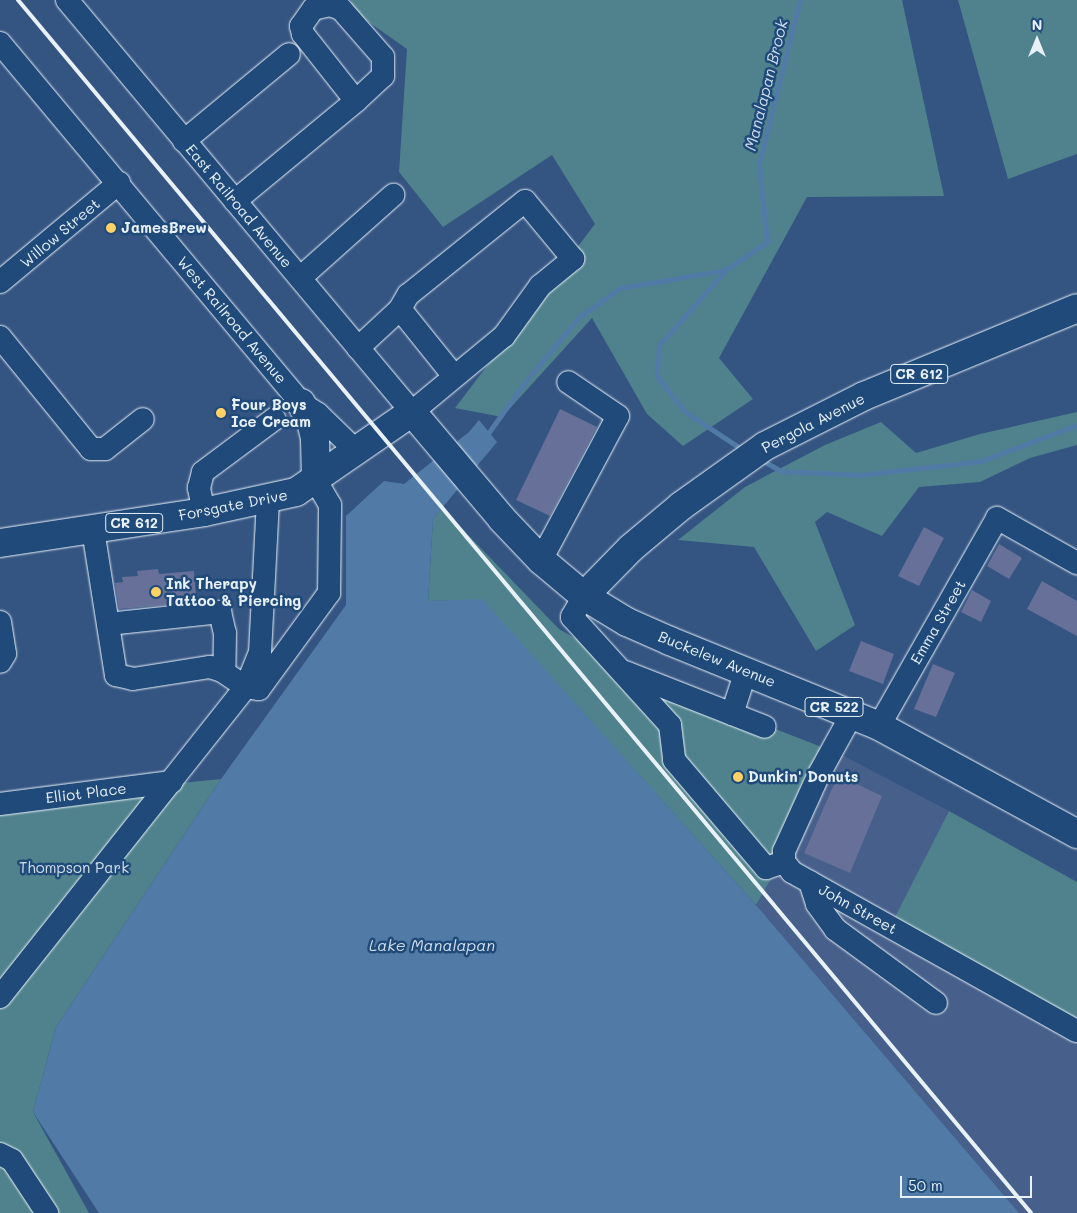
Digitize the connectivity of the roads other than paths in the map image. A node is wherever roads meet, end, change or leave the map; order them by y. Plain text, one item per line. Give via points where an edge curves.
1 (67, 0) edge
2 (0, 43) edge
3 (289, 54) dead end
4 (356, 101) dead end
5 (184, 141) junction
6 (119, 183) junction
7 (392, 195) dead end
8 (235, 200) junction
9 (4, 271) edge
10 (300, 278) junction
11 (1077, 308) edge
12 (400, 309) junction
13 (0, 337) edge
14 (358, 348) junction
15 (453, 375) junction
16 (568, 382) dead end
17 (301, 403) junction
18 (412, 412) junction
19 (143, 419) dead end
20 (274, 419) dead end
21 (356, 451) junction
22 (316, 481) junction
23 (268, 501) junction
24 (204, 512) junction
25 (92, 530) junction
26 (0, 543) edge
27 (541, 560) junction
28 (1077, 563) edge
29 (584, 596) junction
30 (0, 622) edge
31 (108, 624) junction
32 (0, 662) edge
33 (620, 669) junction
34 (224, 672) junction
35 (746, 672) junction
36 (246, 687) junction
37 (732, 714) junction
38 (852, 714) junction
39 (879, 726) junction
40 (765, 727) dead end
41 (172, 782) junction
42 (0, 804) edge
43 (1077, 834) edge
44 (784, 862) junction
45 (810, 882) junction
46 (0, 997) edge
47 (936, 1003) dead end
48 (1077, 1031) edge
49 (0, 1154) edge
50 (47, 1213) edge

1 - 5 street, East Railroad Avenue / CR 522
2 - 6 street, West Railroad Avenue
3 - 5 street
4 - 8 street
5 - 8 street, East Railroad Avenue / CR 522
6 - 9 street, Willow Street
6 - 17 street, West Railroad Avenue
7 - 10 street
8 - 10 street, East Railroad Avenue / CR 522
10 - 14 street, East Railroad Avenue / CR 522
11 - 29 main road, Pergola Avenue / CR 612 via 864,396 765,446 723,474 631,548
12 - 14 street
12 - 15 street
12 - 15 street via 408,295 525,201 573,259 540,286 504,336 484,355
13 - 19 street via 91,449 105,448
14 - 18 street, East Railroad Avenue / CR 522
15 - 18 street
16 - 27 street via 618,416
17 - 21 street, West Railroad Avenue via 318,414
17 - 22 main road via 311,421 315,439
18 - 21 main road, Forsgate Drive / CR 612
18 - 27 main road, Buckelew Avenue / CR 522
20 - 24 street via 203,472 199,488
21 - 22 main road, Forsgate Drive / CR 612
22 - 23 main road, Forsgate Drive / CR 612
22 - 36 street via 330,505 330,593 263,684 259,688
23 - 24 main road, Forsgate Drive / CR 612
23 - 36 street via 260,653
24 - 25 main road, Forsgate Drive / CR 612
25 - 26 main road, Forsgate Drive / CR 612
25 - 31 street
27 - 29 main road, Buckelew Avenue / CR 522
28 - 39 street, Emma Street via 997,518
29 - 33 street via 572,617
29 - 35 main road, Buckelew Avenue / CR 522 via 627,622
30 - 32 street via 5,654
31 - 34 street via 114,669 120,677 133,680 210,667
31 - 34 street via 220,612 225,633
33 - 37 street
33 - 44 street via 670,725 674,760 766,868
34 - 36 street
35 - 37 street
35 - 38 main road, Buckelew Avenue / CR 522
36 - 41 street
37 - 40 street
38 - 39 main road, Buckelew Avenue / CR 522
38 - 44 street via 818,774 784,851
39 - 43 main road, Buckelew Avenue / CR 522
41 - 42 street, Elliot Place
41 - 46 street
44 - 45 street, John Street via 792,872
45 - 47 street via 817,904 835,929
45 - 48 street, John Street
49 - 50 street via 12,1160

